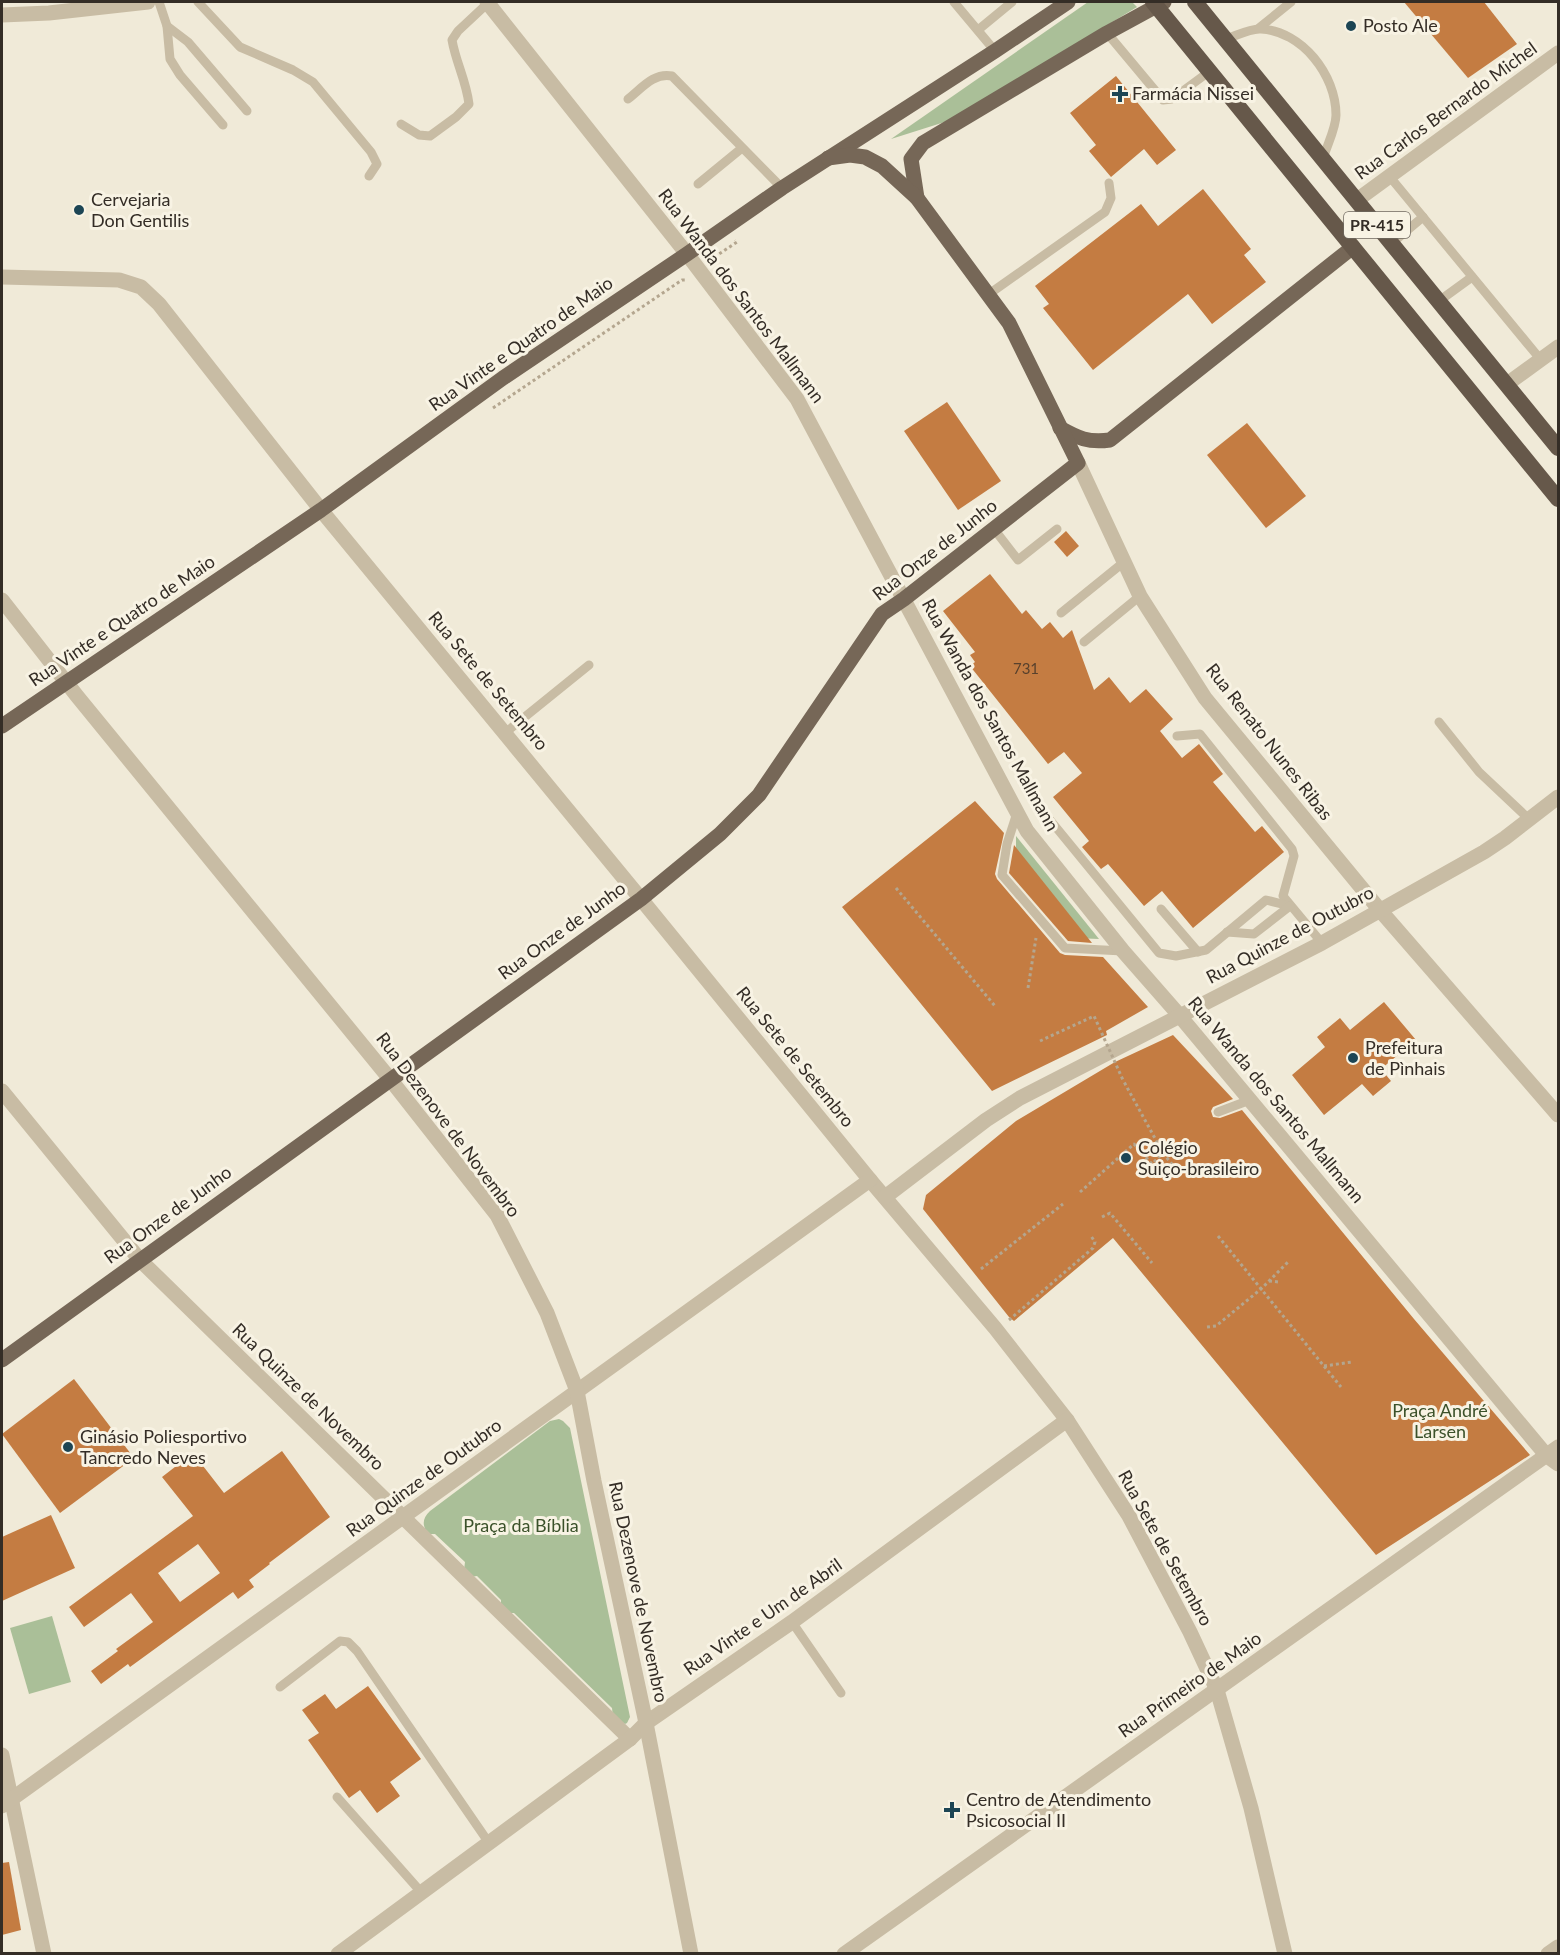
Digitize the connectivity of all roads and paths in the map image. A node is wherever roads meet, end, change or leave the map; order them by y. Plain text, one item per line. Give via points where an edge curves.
1 (148, 2) edge
2 (159, 2) edge
3 (198, 2) edge
4 (487, 2) edge
5 (954, 2) edge
6 (1012, 2) edge
7 (1068, 2) edge
8 (1195, 2) edge
9 (1292, 2) edge
10 (1158, 3) edge
11 (2, 15) edge
12 (167, 26) junction
13 (1259, 28) junction
14 (978, 30) junction
15 (1107, 33) junction
16 (1226, 39) junction
17 (995, 51) junction
18 (1558, 53) edge
19 (1210, 71) junction
20 (628, 99) dead end
21 (247, 111) dead end
22 (401, 124) dead end
23 (223, 125) dead end
24 (742, 148) junction
25 (828, 158) junction
26 (1323, 159) junction
27 (369, 176) dead end
28 (1390, 177) junction
29 (1110, 183) dead end
30 (698, 184) dead end
31 (782, 188) junction
32 (917, 198) junction
33 (1357, 200) junction
34 (1423, 218) junction
35 (737, 242) dead end
36 (1392, 243) junction
37 (1353, 247) junction
38 (687, 254) junction
39 (713, 262) dead end
40 (2, 277) edge
41 (1472, 277) junction
42 (689, 280) dead end
43 (989, 294) junction
44 (1439, 301) junction
45 (1558, 347) edge
46 (1541, 360) junction
47 (1507, 384) junction
48 (487, 412) dead end
49 (1060, 428) junction
50 (1558, 448) edge
51 (1078, 463) junction
52 (1558, 499) edge
53 (321, 510) junction
54 (994, 529) junction
55 (1057, 529) dead end
56 (1124, 562) junction
57 (1140, 596) junction
58 (904, 599) junction
59 (2, 600) edge
60 (1061, 613) dead end
61 (1084, 642) dead end
62 (589, 666) dead end
63 (67, 683) junction
64 (1439, 722) dead end
65 (2, 726) edge
66 (505, 733) junction
67 (1177, 736) dead end
68 (1020, 770) dead end
69 (1558, 797) edge
70 (1017, 813) junction
71 (1530, 820) junction
72 (896, 888) dead end
73 (641, 899) junction
74 (1290, 906) junction
75 (1161, 909) dead end
76 (1379, 909) junction
77 (1227, 932) junction
78 (1036, 938) dead end
79 (1322, 943) junction
80 (1123, 951) junction
81 (1198, 952) junction
82 (1028, 988) dead end
83 (995, 1006) dead end
84 (1179, 1015) junction
85 (1040, 1041) dead end
86 (390, 1079) junction
87 (2, 1092) edge
88 (1250, 1100) junction
89 (1218, 1112) dead end
90 (1558, 1115) edge
91 (1162, 1153) junction
92 (1180, 1174) dead end
93 (870, 1180) junction
94 (1080, 1192) dead end
95 (885, 1197) junction
96 (1063, 1204) dead end
97 (1101, 1217) dead end
98 (1091, 1236) dead end
99 (1218, 1236) dead end
100 (140, 1260) junction
101 (1288, 1262) dead end
102 (1152, 1263) dead end
103 (981, 1269) dead end
104 (1269, 1281) junction
105 (1279, 1282) dead end
106 (1261, 1289) junction
107 (1207, 1328) dead end
108 (997, 1331) junction
109 (2, 1360) edge
110 (1352, 1362) dead end
111 (1324, 1366) junction
112 (1341, 1387) dead end
113 (577, 1390) junction
114 (1067, 1420) junction
115 (1555, 1455) edge
116 (403, 1518) junction
117 (792, 1622) junction
118 (280, 1687) dead end
119 (1217, 1690) junction
120 (841, 1693) dead end
121 (646, 1723) junction
122 (630, 1739) junction
123 (2, 1755) edge
124 (337, 1797) dead end
125 (7, 1803) edge
126 (489, 1843) junction
127 (421, 1892) junction
128 (1558, 1947) edge
129 (44, 1953) edge
130 (338, 1953) edge
131 (691, 1953) edge
132 (844, 1953) edge
133 (1285, 1953) edge
134 (1548, 1953) edge

1 - 11 street
2 - 12 lane
3 - 27 lane via 240,47 313,82 371,152 377,164
4 - 22 lane via 452,39 469,104 430,136 418,135
4 - 38 street, Rua Wanda dos Santos Mallmann
5 - 14 lane
6 - 14 lane
7 - 17 main road, Rua Vinte e Quatro de Maio
8 - 16 highway, PR-415
9 - 13 lane
10 - 15 main road
10 - 19 highway, PR-415
12 - 21 lane via 188,42
12 - 23 lane via 170,59
13 - 16 lane
13 - 26 lane via 1282,33 1303,46 1321,67 1333,91 1336,116
14 - 17 lane
15 - 19 lane via 1163,100 1172,99
15 - 32 main road via 922,143 910,159
16 - 26 highway, PR-415
17 - 25 main road, Rua Vinte e Quatro de Maio
18 - 28 street, Rua Carlos Bernardo Michel
19 - 37 highway, PR-415
20 - 24 lane via 652,79 663,74 672,76
24 - 30 lane
24 - 31 lane
25 - 31 main road, Rua Vinte e Quatro de Maio
25 - 32 main road, Rua Renato Nunes Ribas via 865,157 882,166
26 - 33 highway, PR-415
28 - 33 street, Rua Carlos Bernardo Michel
28 - 34 lane
29 - 43 lane via 1111,198 1106,212
31 - 38 main road, Rua Vinte e Quatro de Maio
32 - 43 main road, Rua Renato Nunes Ribas
33 - 36 highway, PR-415
34 - 36 lane
34 - 41 lane
35 - 39 path
36 - 44 highway, PR-415
37 - 49 main road via 1110,440 1078,438
37 - 52 highway, PR-415
38 - 53 main road, Rua Vinte e Quatro de Maio via 503,378
38 - 58 street, Rua Wanda dos Santos Mallmann via 798,399
40 - 53 street, Rua Sete de Setembro via 119,280 141,287 159,304
41 - 44 lane
41 - 46 lane
42 - 48 path via 682,280
43 - 49 main road, Rua Renato Nunes Ribas via 1010,323
44 - 47 highway, PR-415
45 - 46 street
46 - 47 street
47 - 50 highway, PR-415
49 - 51 main road, Rua Renato Nunes Ribas
51 - 54 main road, Rua Onze de Junho
51 - 56 street, Rua Renato Nunes Ribas
53 - 63 main road, Rua Vinte e Quatro de Maio
53 - 66 street, Rua Sete de Setembro
54 - 55 lane via 1018,560
54 - 58 main road, Rua Onze de Junho
56 - 57 street, Rua Renato Nunes Ribas
56 - 60 lane
57 - 61 lane
57 - 76 street, Rua Renato Nunes Ribas via 1205,698
58 - 70 street, Rua Wanda dos Santos Mallmann
58 - 73 main road, Rua Onze de Junho via 882,614 759,795 720,834
59 - 63 street, Rua Dezenove de Novembro
62 - 66 lane
63 - 65 main road, Rua Vinte e Quatro de Maio
63 - 86 street, Rua Dezenove de Novembro
64 - 71 lane via 1479,772
66 - 73 street, Rua Sete de Setembro
67 - 74 lane via 1200,734 1292,849 1294,856 1283,896
68 - 81 lane via 1032,798 1159,953 1176,956
69 - 71 street, Rua Quinze de Outubro
70 - 80 street, Rua Wanda dos Santos Mallmann via 1027,831
70 - 80 lane via 1002,875 1065,948
71 - 76 street, Rua Quinze de Outubro via 1484,852
72 - 83 path
73 - 86 main road, Rua Onze de Junho
73 - 93 street, Rua Sete de Setembro
74 - 77 lane via 1254,934
74 - 77 lane via 1266,900
74 - 79 lane
75 - 81 lane
76 - 79 street, Rua Quinze de Outubro
76 - 90 street, Rua Renato Nunes Ribas
77 - 81 lane
78 - 82 path
79 - 84 street, Rua Quinze de Outubro
80 - 84 street, Rua Wanda dos Santos Mallmann
84 - 88 street, Rua Wanda dos Santos Mallmann
84 - 95 street, Rua Quinze de Outubro via 1020,1098
85 - 91 path, bridge via 1094,1016
86 - 100 main road, Rua Onze de Junho
86 - 113 street, Rua Dezenove de Novembro via 497,1215 546,1313
87 - 100 street, Rua Quinze de Novembro
88 - 89 lane
88 - 115 street, Rua Wanda dos Santos Mallmann
91 - 92 path
91 - 94 path via 1152,1164 1134,1144
93 - 95 street, Rua Sete de Setembro
93 - 113 street, Rua Quinze de Outubro
95 - 108 street, Rua Sete de Setembro
96 - 103 path
97 - 102 path via 1110,1213
98 - 108 path via 1093,1248
99 - 106 path
100 - 109 main road, Rua Onze de Junho
100 - 116 street, Rua Quinze de Novembro
101 - 104 path
104 - 105 path
104 - 106 path
106 - 107 path via 1216,1326
106 - 111 path
108 - 114 street, Rua Sete de Setembro
110 - 111 path
111 - 112 path
113 - 116 street, Rua Quinze de Outubro
113 - 121 street, Rua Dezenove de Novembro
114 - 117 street, Rua Vinte e Um de Abril
114 - 119 street, Rua Sete de Setembro via 1129,1516
115 - 119 street, Rua Primeiro de Maio
116 - 122 street, Rua Quinze de Novembro
116 - 125 street, Rua Quinze de Outubro
117 - 120 lane
117 - 121 street, Rua Vinte e Um de Abril
118 - 126 lane via 340,1641 348,1642
119 - 132 street, Rua Primeiro de Maio
119 - 133 street, Rua Sete de Setembro via 1251,1808
121 - 122 street, Rua Vinte e Um de Abril
121 - 131 street, Rua Dezenove de Novembro
122 - 126 street, Rua Vinte e Um de Abril
123 - 125 street
124 - 127 lane
125 - 129 street
126 - 127 street, Rua Vinte e Um de Abril
127 - 130 street, Rua Vinte e Um de Abril
128 - 134 street

